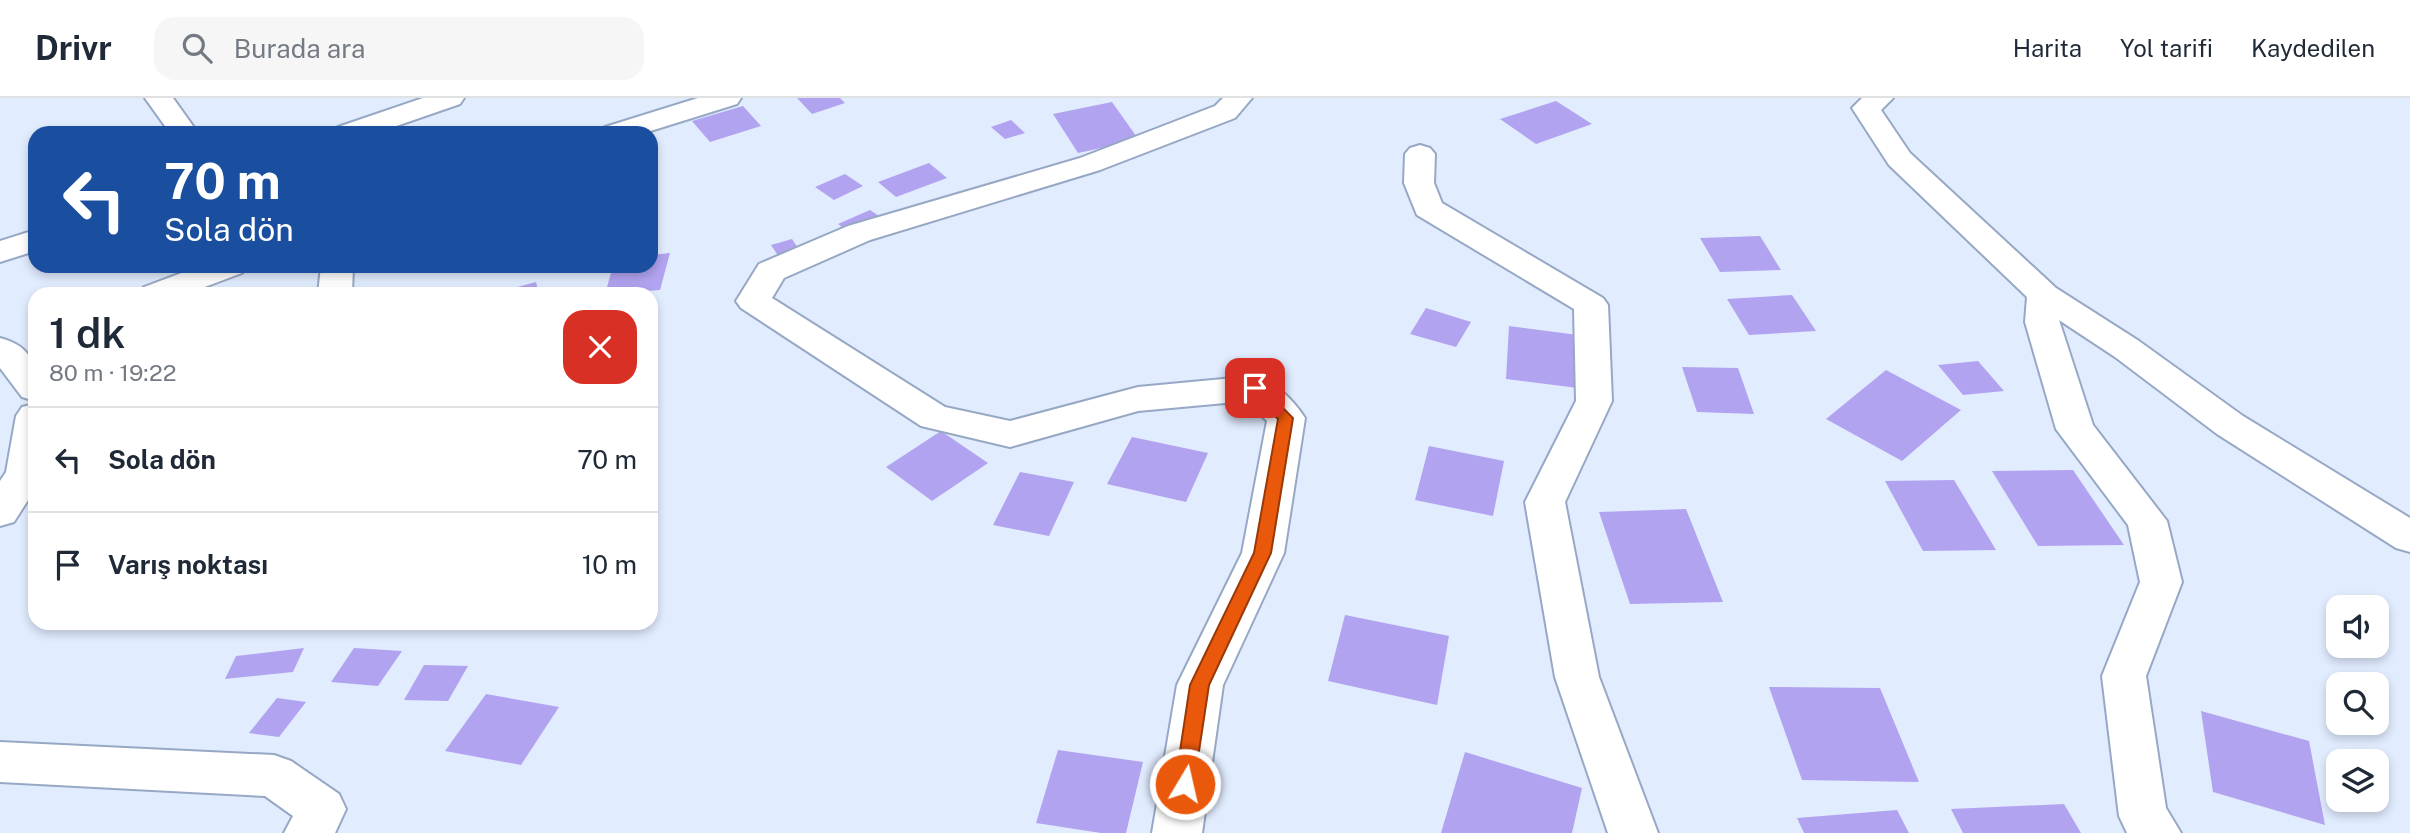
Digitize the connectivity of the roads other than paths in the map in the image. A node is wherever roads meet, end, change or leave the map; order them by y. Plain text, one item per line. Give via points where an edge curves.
1 (159, 98) edge
2 (450, 98) edge
3 (727, 98) edge
4 (1238, 98) edge
5 (1880, 98) edge
6 (179, 126) edge
7 (368, 126) edge
8 (637, 126) edge
9 (1420, 154) dead end
10 (28, 242) edge
11 (0, 252) edge
12 (212, 273) edge
13 (174, 287) edge
14 (2044, 295) junction
15 (13, 347) edge
16 (28, 376) edge
17 (28, 477) edge
18 (0, 512) edge
19 (2410, 537) edge
20 (0, 762) edge
21 (309, 833) edge
22 (1177, 833) edge
23 (1633, 833) edge
24 (2155, 833) edge

1 - 6 street
2 - 7 street
3 - 8 street
4 - 22 street via 1225,113 1090,164 859,233 771,271 753,301 934,417 1010,434 1138,399 1255,388 1286,418 1263,553 1199,685
5 - 14 street via 1866,108 1899,159
9 - 23 street via 1419,183 1428,208 1591,306 1594,401 1545,502 1577,677
10 - 11 street
12 - 13 street
14 - 19 street via 2230,425
14 - 24 street via 2042,322 2075,429 2147,522 2161,582 2124,676 2143,816
15 - 16 street
17 - 18 street
20 - 21 street via 274,776 322,809

